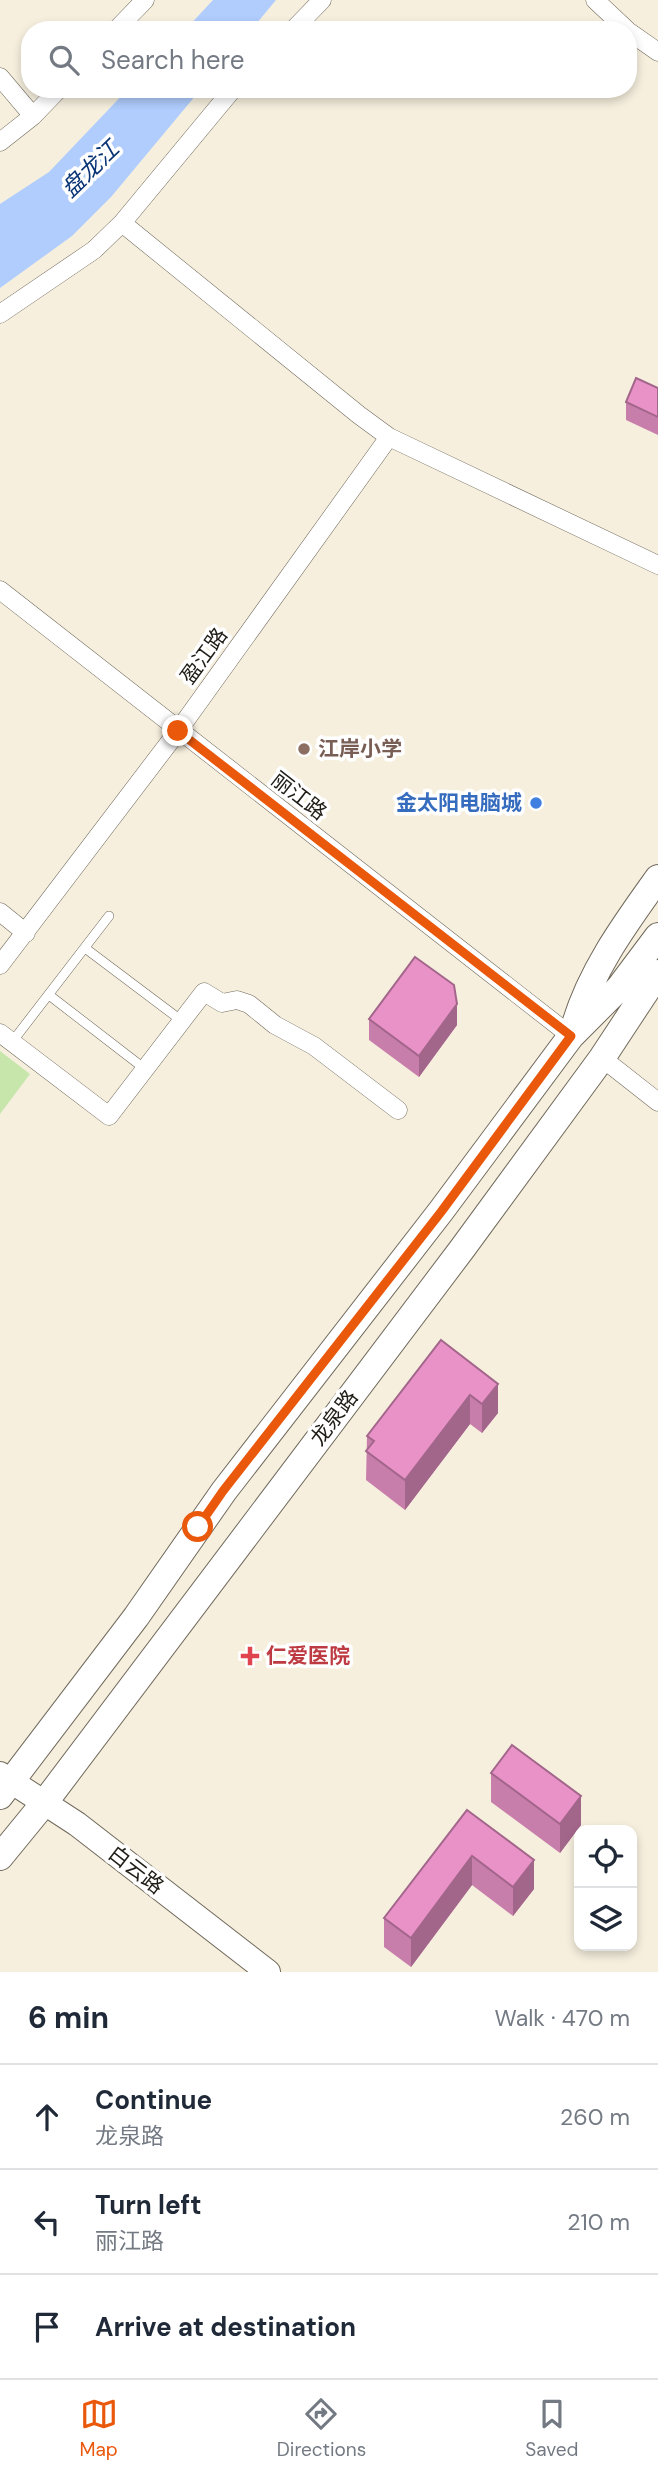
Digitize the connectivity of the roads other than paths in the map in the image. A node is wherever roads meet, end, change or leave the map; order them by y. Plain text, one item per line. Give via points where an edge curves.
1 (145, 0) edge
2 (321, 0) edge
3 (595, 0) edge
4 (125, 21) edge
5 (301, 21) edge
6 (618, 21) edge
7 (637, 37) edge
8 (658, 52) edge
9 (0, 77) edge
10 (50, 98) edge
11 (226, 98) edge
12 (33, 116) junction
13 (0, 142) edge
14 (122, 223) junction
15 (0, 314) edge
16 (389, 436) junction
17 (658, 565) edge
18 (0, 590) edge
19 (178, 731) junction
20 (658, 878) edge
21 (658, 901) edge
22 (0, 912) edge
23 (109, 916) dead end
24 (649, 931) edge
25 (26, 933) junction
26 (85, 947) junction
27 (0, 965) edge
28 (658, 973) edge
29 (48, 995) junction
30 (182, 1021) junction
31 (571, 1036) junction
32 (6, 1038) edge
33 (602, 1058) junction
34 (145, 1069) junction
35 (658, 1102) edge
36 (398, 1111) dead end
37 (4, 1784) edge
38 (45, 1802) junction
39 (0, 1857) edge
40 (268, 1972) edge

1 - 4 street
2 - 5 street
3 - 6 street
7 - 8 street
9 - 12 street
10 - 12 street
11 - 14 street
12 - 13 street
14 - 15 street via 94,250
14 - 16 street
16 - 17 street
16 - 19 street, 盈江路
18 - 19 street, 丽江路
19 - 25 street, 盈江路
19 - 31 street, 丽江路
20 - 31 main road via 590,985
21 - 24 main road, 龙泉路
22 - 25 street
23 - 26 lane
24 - 31 main road, 龙泉路 via 619,988
25 - 27 street, 盈江路
26 - 29 lane
26 - 30 lane
28 - 33 main road, 龙泉路
29 - 32 lane
29 - 34 lane
30 - 34 street
30 - 36 street via 204,992 222,1003 237,1000 249,1004 275,1025 314,1046
31 - 37 main road, 龙泉路 via 441,1212 223,1491 136,1617
32 - 34 street via 109,1116
33 - 35 street
33 - 38 main road, 龙泉路
37 - 38 main road, 白云路
38 - 39 main road, 龙泉路
38 - 40 main road, 白云路

